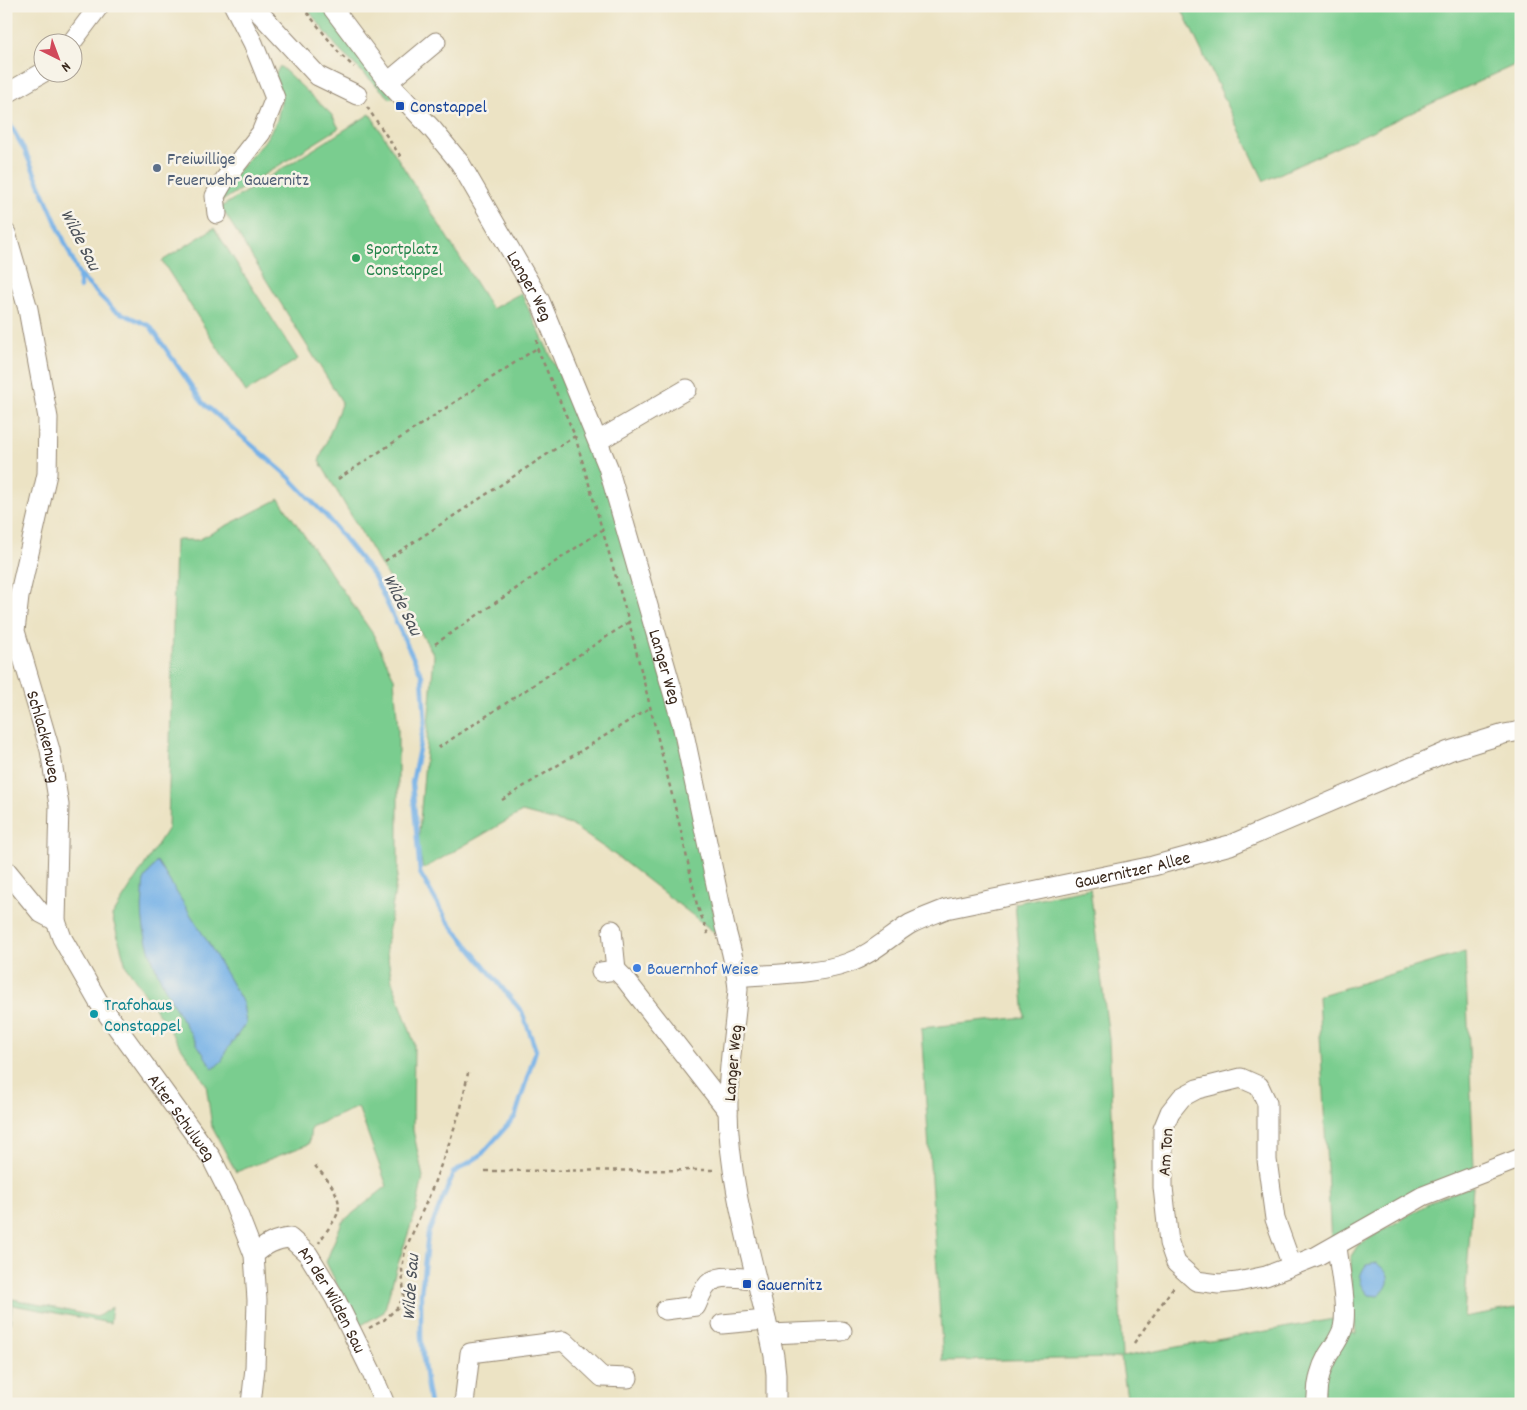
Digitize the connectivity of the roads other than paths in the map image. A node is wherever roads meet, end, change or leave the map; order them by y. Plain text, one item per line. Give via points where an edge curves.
1 (100, 6) edge
2 (234, 6) edge
3 (253, 6) edge
4 (331, 6) edge
5 (80, 32) edge
6 (436, 42) dead end
7 (32, 80) edge
8 (388, 82) junction
9 (11, 91) edge
10 (357, 95) road end
11 (217, 214) dead end
12 (6, 233) edge
13 (687, 388) dead end
14 (598, 441) junction
15 (1521, 731) edge
16 (6, 870) edge
17 (56, 921) junction
18 (612, 930) dead end
19 (737, 976) junction
20 (728, 1111) junction
21 (1521, 1158) edge
22 (1337, 1246) junction
23 (254, 1255) junction
24 (1292, 1266) junction
25 (755, 1279) junction
26 (665, 1310) dead end
27 (722, 1324) dead end
28 (768, 1327) junction
29 (842, 1331) dead end
30 (628, 1378) dead end
31 (251, 1404) edge
32 (384, 1404) edge
33 (464, 1404) edge
34 (776, 1404) edge
35 (1317, 1404) edge

1 - 5 street
2 - 11 street via 253,42 275,98 261,133 216,196
3 - 10 street via 318,76
4 - 8 street, Langer Weg
6 - 8 street
7 - 9 street
8 - 14 street, Langer Weg via 460,163 540,301
12 - 17 street, Schlackenweg via 28,309 48,418 47,474 19,597 15,630 50,750 59,805
13 - 14 street
14 - 19 street, Langer Weg via 682,724
15 - 19 street, Gauernitzer Allee via 1448,751 1230,845 1153,866 946,909 924,917 847,964
16 - 17 street via 41,913
17 - 23 street, Alter Schulweg via 62,938 98,1001 211,1157
18 - 20 street via 609,971 625,979
19 - 20 street, Langer Weg
20 - 25 street, Langer Weg via 733,1170
21 - 22 street, Am Ton via 1423,1196
22 - 24 street, Am Ton
22 - 35 street via 1345,1315 1338,1341 1322,1367
23 - 31 street, Alter Schulweg via 257,1300
23 - 32 street, An der Wilden Sau via 265,1245 290,1238 308,1254 335,1298
24 - 24 street, Am Ton via 1275,1219 1267,1160 1267,1103 1259,1086 1241,1078 1197,1089 1182,1097 1170,1112 1163,1129 1163,1187 1169,1243 1176,1264 1196,1280 1218,1284 1266,1276
25 - 26 street via 720,1277 711,1280 696,1306
25 - 28 street, Langer Weg
27 - 28 street
28 - 29 street
28 - 34 street, Langer Weg via 776,1374
30 - 33 street via 602,1377 564,1341 470,1353

